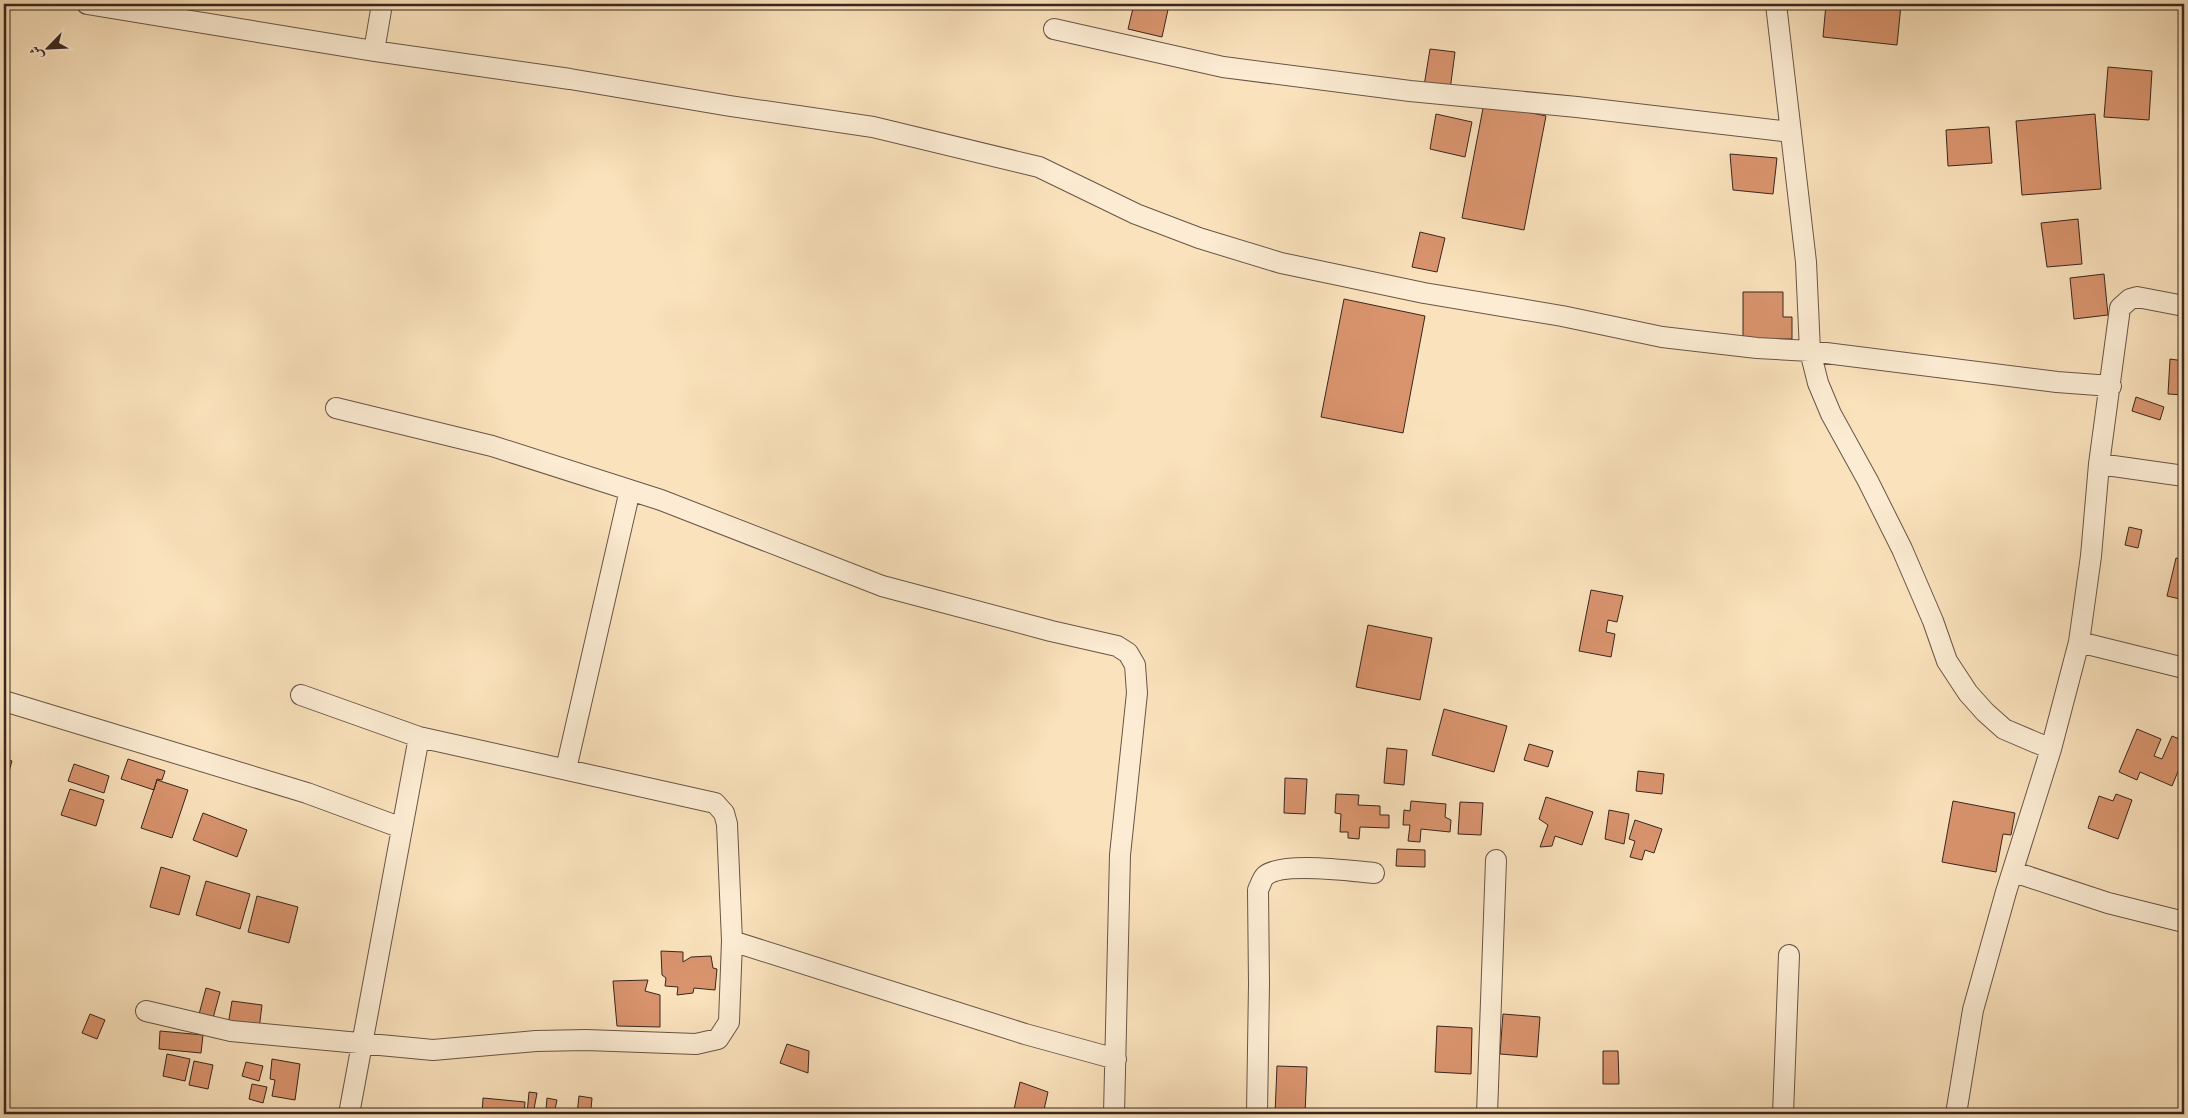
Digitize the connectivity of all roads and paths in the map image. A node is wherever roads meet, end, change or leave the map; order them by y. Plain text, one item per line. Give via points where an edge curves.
1 (87, 4) edge
2 (382, 4) edge
3 (1776, 4) edge
4 (1054, 29) dead end
5 (374, 51) junction
6 (1791, 132) junction
7 (2184, 306) edge
8 (1810, 351) junction
9 (2111, 386) junction
10 (336, 408) dead end
11 (2099, 464) junction
12 (2184, 476) edge
13 (630, 490) junction
14 (2079, 642) junction
15 (2184, 668) edge
16 (301, 694) dead end
17 (4, 701) edge
18 (419, 737) junction
19 (2051, 748) junction
20 (566, 769) junction
21 (402, 828) junction
22 (1496, 860) dead end
23 (2014, 872) junction
24 (1374, 873) dead end
25 (2184, 922) edge
26 (732, 941) junction
27 (1788, 955) dead end
28 (146, 1011) dead end
29 (360, 1044) junction
30 (1116, 1059) junction
31 (349, 1114) edge
32 (1114, 1114) edge
33 (1257, 1114) edge
34 (1487, 1114) edge
35 (1783, 1114) edge
36 (1956, 1114) edge

1 - 5 street
2 - 5 street
3 - 6 street
4 - 6 street via 1223,67 1410,91
5 - 8 street via 873,128 1039,167 1136,214 1199,238 1281,263 1424,294 1562,316 1662,337
6 - 8 street via 1806,262
7 - 9 street via 2138,297 2120,308
8 - 9 street
8 - 19 street via 1818,383 1831,414 1902,549 1947,661 1968,693 2004,728
9 - 11 street
10 - 13 street via 492,446
11 - 12 street
11 - 14 street
13 - 20 street
13 - 30 street via 882,586 1117,646 1128,654 1135,665 1137,693 1120,855
14 - 15 street
14 - 19 street
16 - 18 street
17 - 21 street via 307,794
18 - 20 street
18 - 21 street
19 - 23 street
20 - 26 street via 716,803 724,813 726,824
21 - 29 street
22 - 34 street
23 - 25 street via 2108,903
23 - 36 street via 1973,1010
24 - 33 street via 1300,868 1278,870 1265,877 1258,890
26 - 29 street via 729,1022 718,1039 696,1044 536,1041 433,1050
26 - 30 street via 1025,1034
27 - 35 street
28 - 29 street via 231,1031
29 - 31 street
30 - 32 street

